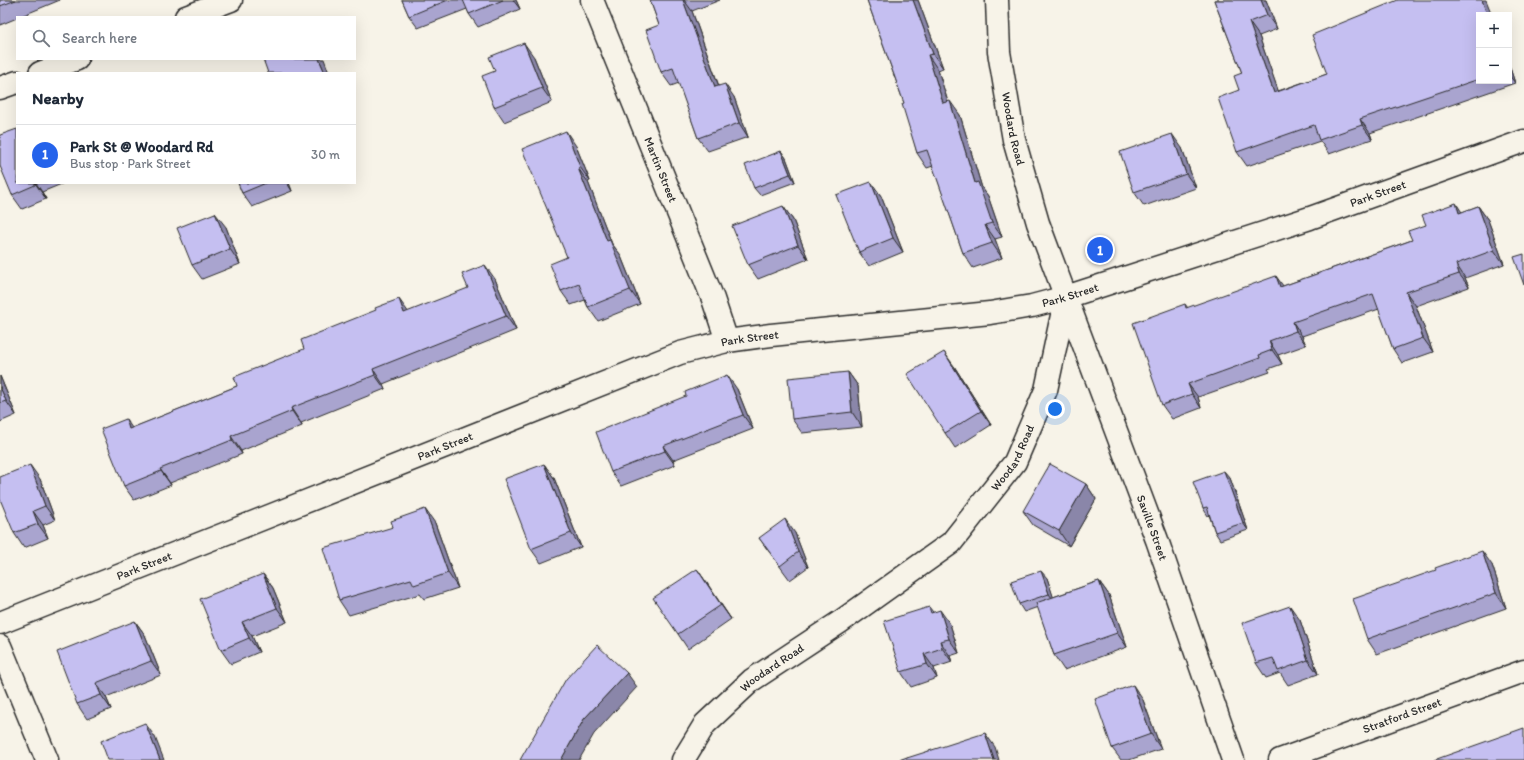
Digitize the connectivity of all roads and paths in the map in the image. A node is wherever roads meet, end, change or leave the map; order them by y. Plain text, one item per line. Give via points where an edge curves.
1 (231, 0) edge
2 (592, 0) edge
3 (997, 0) edge
4 (189, 16) edge
5 (74, 60) edge
6 (43, 72) edge
7 (16, 82) edge
8 (0, 88) edge
9 (1524, 141) edge
10 (1066, 298) junction
11 (727, 341) junction
12 (0, 623) edge
13 (0, 646) edge
14 (1524, 671) edge
15 (47, 760) edge
16 (683, 760) edge
17 (1233, 760) edge
18 (1280, 760) edge

1 - 4 street
2 - 11 street, Martin Street via 713,299
3 - 10 street, Woodard Road via 999,52 1014,140 1038,223
5 - 6 street
7 - 8 street
9 - 10 street, Park Street via 1310,218
10 - 11 street, Park Street via 990,314
10 - 16 street, Woodard Road via 1046,390 1015,462 950,543 840,622 752,680 705,724
10 - 17 street, Saville Street via 1157,540
11 - 12 street, Park Street via 680,353
13 - 15 street
14 - 18 street, Stratford Street

